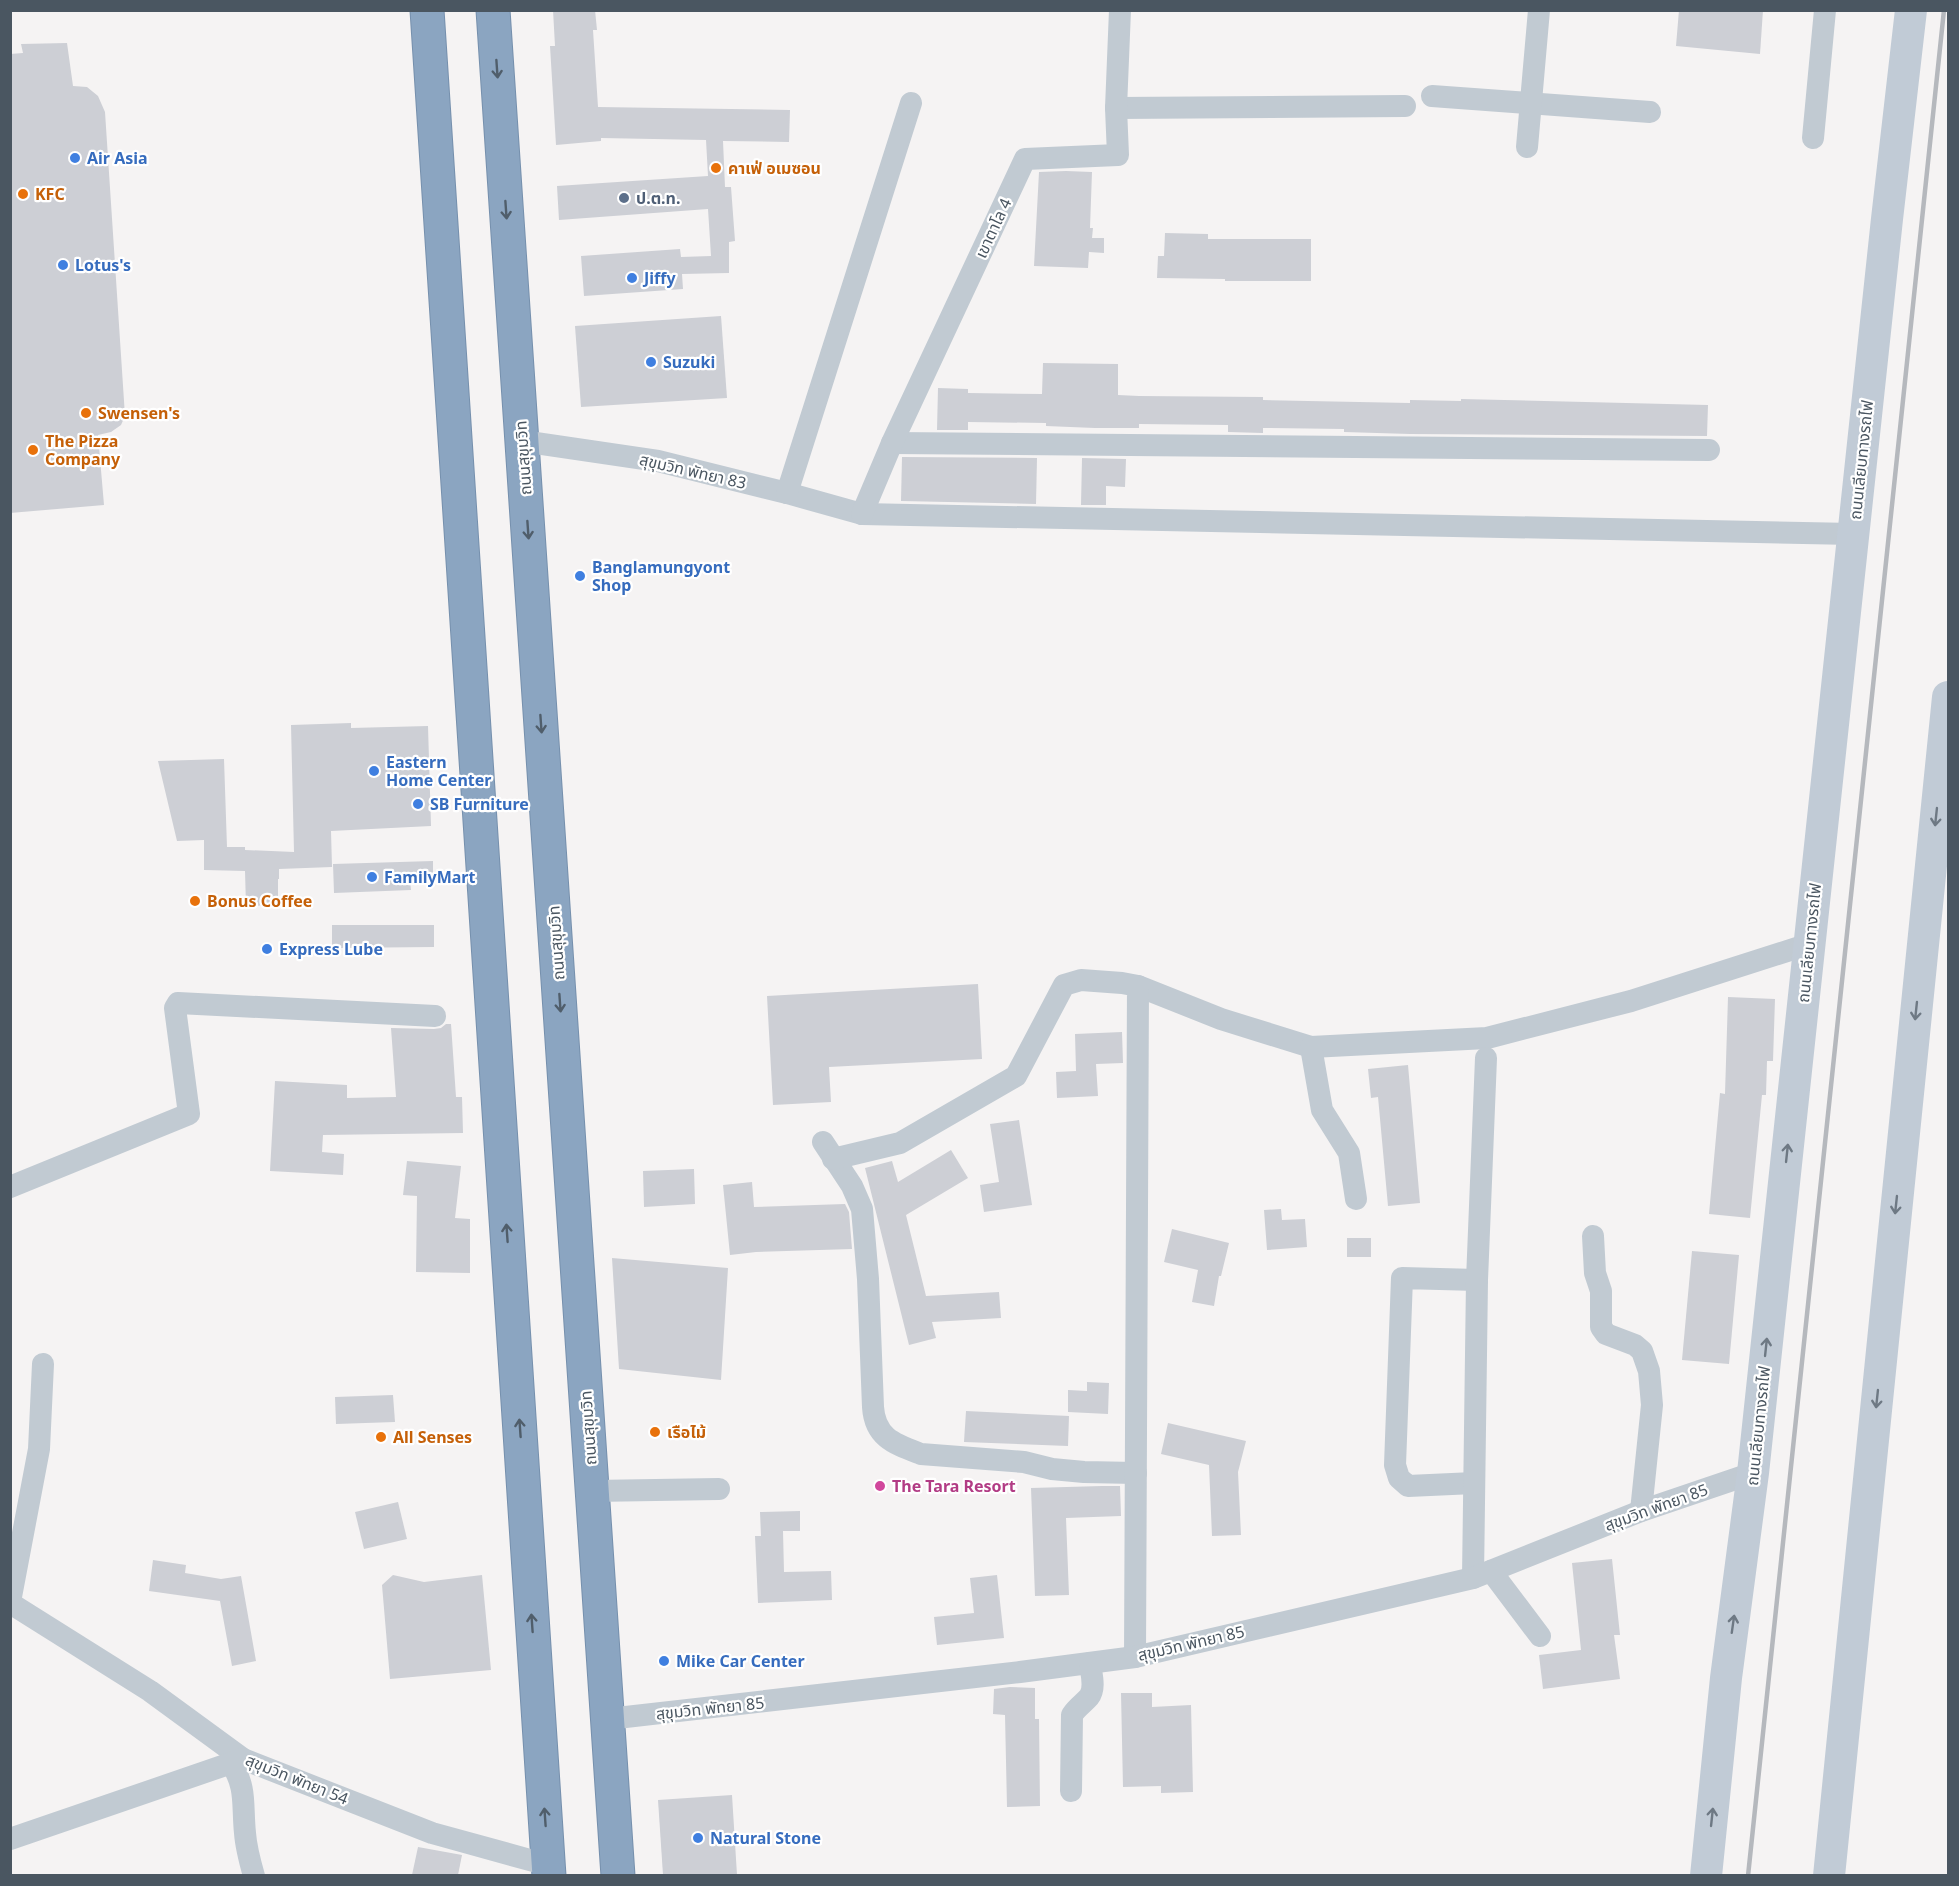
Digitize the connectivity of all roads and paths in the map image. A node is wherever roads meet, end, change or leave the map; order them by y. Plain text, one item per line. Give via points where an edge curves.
1 (427, 10) edge
2 (493, 10) edge
3 (1120, 10) edge
4 (1539, 10) edge
5 (1825, 10) edge
6 (1911, 10) edge
7 (1432, 96) dead end
8 (911, 103) dead end
9 (1531, 103) junction
10 (1405, 106) dead end
11 (1116, 108) junction
12 (1650, 112) dead end
13 (1813, 138) dead end
14 (1527, 147) dead end
15 (522, 441) junction
16 (892, 444) junction
17 (1709, 450) dead end
18 (788, 493) junction
19 (862, 514) junction
20 (1853, 534) junction
21 (1948, 697) edge
22 (1939, 874) edge
23 (1809, 944) junction
24 (1138, 986) junction
25 (435, 1016) dead end
26 (1311, 1047) junction
27 (1486, 1058) dead end
28 (10, 1187) edge
29 (1356, 1199) dead end
30 (1593, 1236) dead end
31 (1477, 1280) junction
32 (43, 1364) dead end
33 (1136, 1473) junction
34 (1753, 1473) junction
35 (1474, 1483) junction
36 (718, 1489) dead end
37 (592, 1491) junction
38 (1641, 1511) junction
39 (1482, 1574) junction
40 (10, 1603) edge
41 (1540, 1636) dead end
42 (1135, 1657) junction
43 (1090, 1663) junction
44 (608, 1719) junction
45 (237, 1761) junction
46 (1071, 1791) dead end
47 (10, 1839) edge
48 (548, 1870) edge
49 (254, 1875) edge
50 (618, 1875) edge
51 (1706, 1875) edge
52 (1829, 1875) edge

48 -> 1 highway
2 -> 15 highway, ถนนสุขุมวิท
3 - 11 street, เขาตาโล 4
4 - 9 street
5 - 13 street
6 - 20 street, ถนนเลียบทางรถไฟ
7 - 9 street
8 - 18 street
9 - 12 street
9 - 14 street
10 - 11 street
11 - 16 street, เขาตาโล 4 via 1118,155 1025,159
15 - 18 street, สุขุมวิท พัทยา 83 via 658,461
15 -> 37 highway, ถนนสุขุมวิท
16 - 17 street
16 - 19 street, เขาตาโล 4
18 - 19 street, สุขุมวิท พัทยา 83
19 - 20 street, สุขุมวิท พัทยา 83
20 - 23 street, ถนนเลียบทางรถไฟ
21 -> 22 street
22 -> 52 street
23 - 26 street via 1631,1001 1487,1038
34 -> 23 street, ถนนเลียบทางรถไฟ
24 - 26 street via 1221,1019
24 - 33 street
24 - 33 street via 1081,980 1064,985 1016,1077 900,1143 828,1151 862,1209 874,1421 879,1430 906,1449 921,1454 1024,1462 1073,1471
25 - 28 street via 178,1003 175,1008 189,1113
26 - 29 street via 1322,1110 1349,1153
27 - 31 street
30 - 38 street via 1595,1273 1601,1291 1601,1328 1642,1351 1649,1371 1652,1405
31 - 35 street
31 - 35 street via 1402,1278 1395,1465 1399,1478 1408,1485
32 - 40 street via 39,1449
33 - 42 street
34 - 38 street, สุขุมวิท พัทยา 85
51 -> 34 street, ถนนเลียบทางรถไฟ via 1726,1678
35 - 39 street
36 - 37 street
37 - 44 highway, ถนนสุขุมวิท
38 - 39 street, สุขุมวิท พัทยา 85
39 - 41 street
39 - 42 street, สุขุมวิท พัทยา 85
40 - 45 street, สุขุมวิท พัทยา 54 via 150,1691
42 - 43 street, สุขุมวิท พัทยา 85
43 - 44 street, สุขุมวิท พัทยา 85
43 - 46 street via 1092,1693 1072,1714
44 - 50 highway, ถนนสุขุมวิท
45 - 47 street
45 - 48 street, สุขุมวิท พัทยา 54 via 432,1833
45 - 49 street via 245,1836

